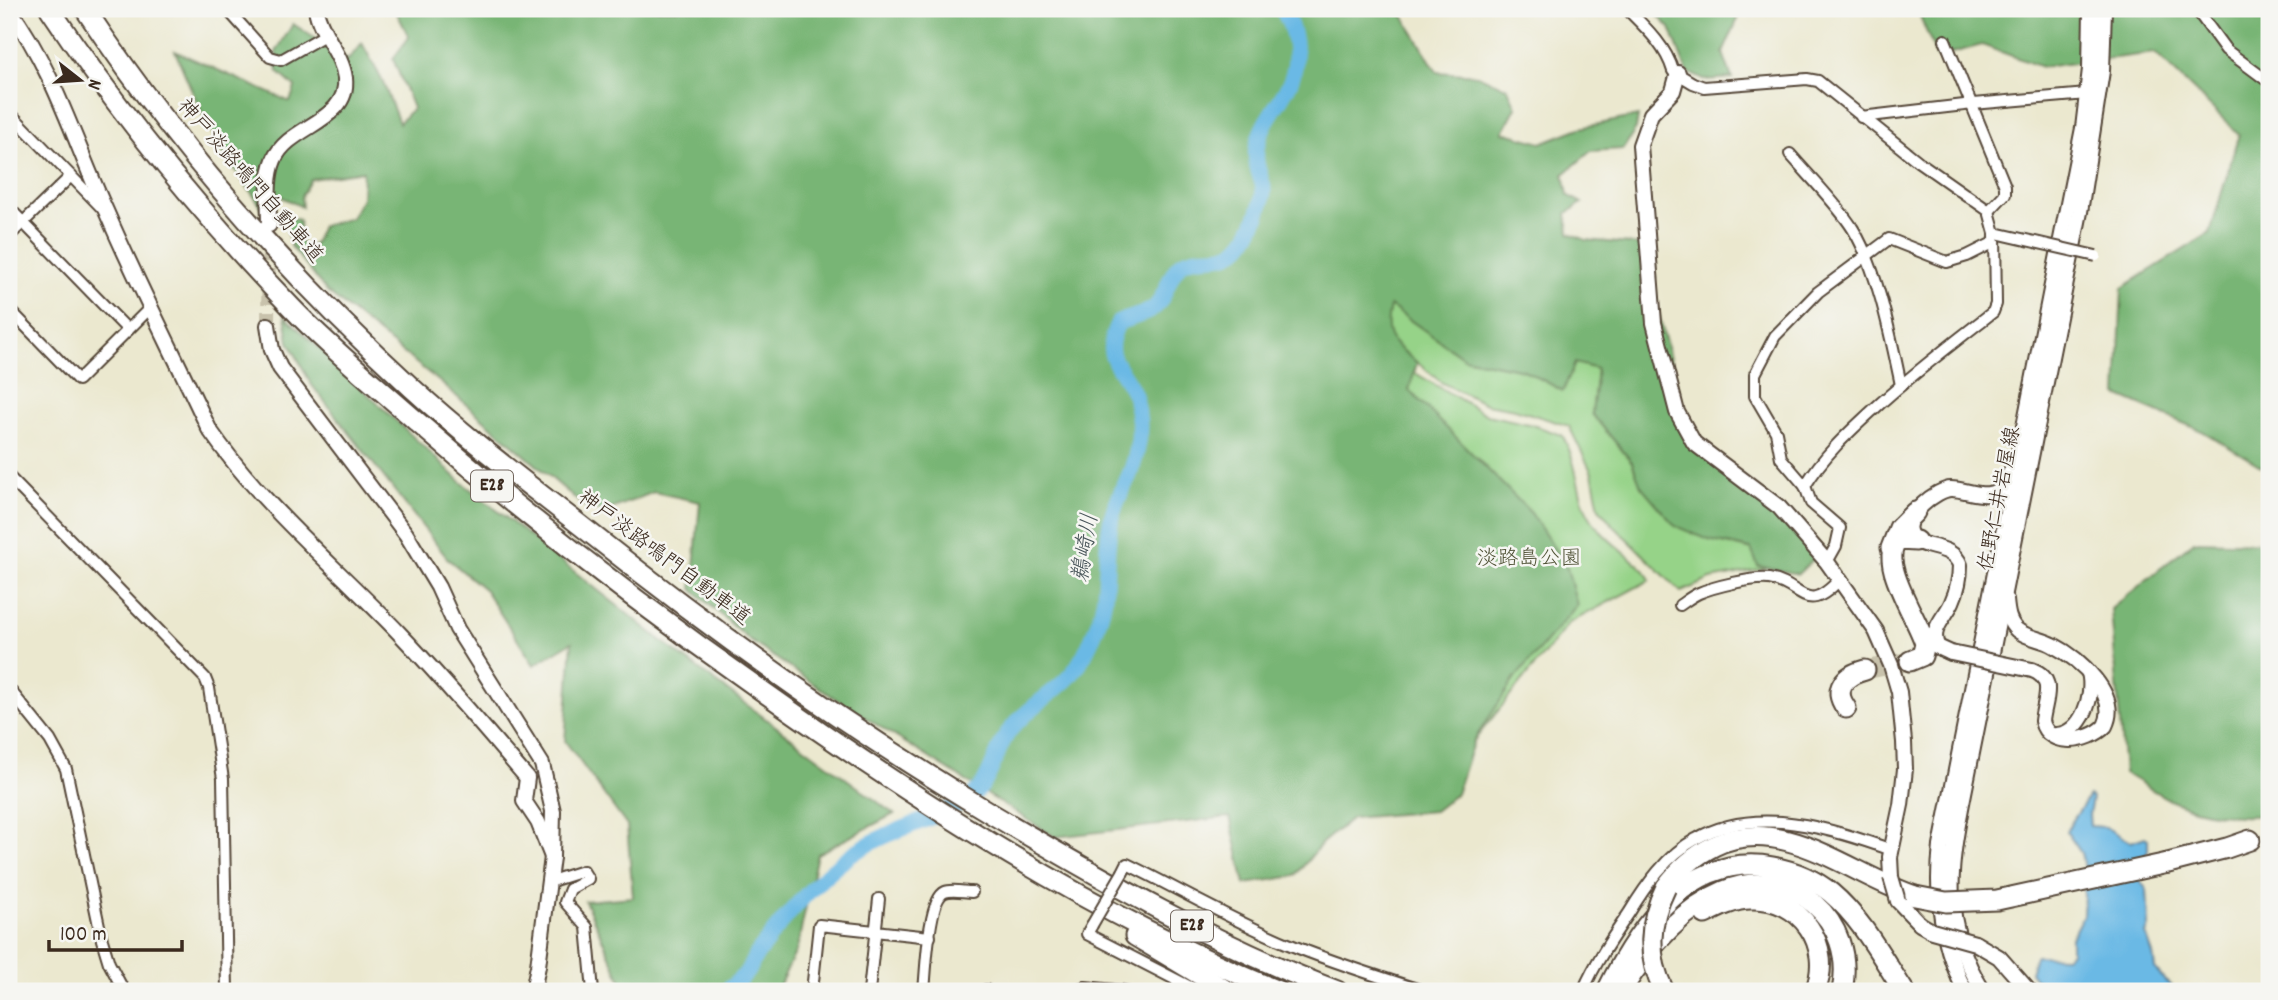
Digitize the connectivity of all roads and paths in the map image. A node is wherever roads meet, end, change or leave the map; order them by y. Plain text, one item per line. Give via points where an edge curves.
1 (9, 9) edge
2 (50, 9) edge
3 (85, 9) edge
4 (227, 9) edge
5 (316, 9) edge
6 (1627, 9) edge
7 (2196, 9) edge
8 (2098, 13) edge
9 (325, 35) junction
10 (1945, 40) dead end
11 (1678, 73) junction
12 (2269, 82) edge
13 (2087, 94) junction
14 (1973, 104) junction
15 (9, 112) edge
16 (1861, 117) junction
17 (1790, 154) dead end
18 (71, 176) junction
19 (9, 208) edge
20 (1989, 211) junction
21 (107, 214) junction
22 (23, 223) junction
23 (269, 225) tunnel mouth
24 (9, 236) edge
25 (1997, 236) junction
26 (1866, 255) junction
27 (2096, 256) dead end
28 (151, 307) junction
29 (9, 309) edge
30 (268, 325) tunnel mouth
31 (128, 330) junction
32 (1901, 385) junction
33 (2024, 421) junction
34 (9, 477) edge
35 (1805, 486) junction
36 (1982, 494) junction
37 (1915, 512) junction
38 (1916, 541) junction
39 (1998, 552) junction
40 (1891, 557) junction
41 (1827, 562) junction
42 (2008, 574) junction
43 (1840, 579) junction
44 (1680, 605) dead end
45 (2025, 635) junction
46 (1910, 662) dead end
47 (1865, 670) tunnel mouth
48 (2089, 673) junction
49 (9, 689) edge
50 (1846, 708) dead end
51 (1981, 708) junction
52 (2053, 735) junction
53 (2250, 840) dead end
54 (1892, 850) junction
55 (552, 857) junction
56 (548, 882) junction
57 (1068, 890) junction
58 (972, 892) dead end
59 (879, 899) dead end
60 (1907, 899) junction
61 (1653, 924) junction
62 (876, 932) junction
63 (930, 937) junction
64 (1643, 959) junction
65 (124, 991) edge
66 (227, 991) edge
67 (533, 991) edge
68 (593, 991) edge
69 (812, 991) edge
70 (869, 991) edge
71 (924, 991) edge
72 (1073, 991) edge
73 (1125, 991) edge
74 (1198, 991) edge
75 (1227, 991) edge
76 (1278, 991) edge
77 (1338, 991) edge
78 (1423, 991) edge
79 (1583, 991) edge
80 (1606, 991) edge
81 (1622, 991) edge
82 (1664, 991) edge
83 (1672, 991) edge
84 (1815, 991) edge
85 (1842, 991) edge
86 (1904, 991) edge
87 (1965, 991) edge
88 (1983, 991) edge
89 (2029, 991) edge

1 - 21 street via 47,71
2 - 57 highway, E28 via 125,115 200,208 293,310 480,476 661,618 816,729
3 - 77 highway, 神戸淡路鳴門自動車道 / E28 via 184,145 355,334 495,458 632,567 831,712 1053,850 1266,963
4 - 9 street via 270,57 281,60
5 - 9 street
6 - 11 street via 1650,32
7 - 12 street via 2226,50
8 - 13 street, 佐野仁井岩屋線
8 - 42 street, 佐野仁井岩屋線 via 2102,71 2097,114
9 - 23 street via 342,64 344,95 337,108 288,140 274,159
10 - 14 street
11 - 16 street via 1704,87 1818,81
11 - 41 street via 1673,91 1651,114 1640,145 1654,323 1677,412 1694,443 1779,507
13 - 14 street
13 - 33 street, 佐野仁井岩屋線
14 - 16 street
14 - 20 street via 2005,186 2005,194
15 - 18 street
16 - 20 street
17 - 26 street via 1853,228
18 - 21 street
18 - 22 street
19 - 22 street
20 - 25 street
21 - 28 street
22 - 24 street
22 - 31 street
25 - 26 street via 1967,256 1947,262 1889,239
25 - 27 street, bridge
25 - 32 street via 1993,312
26 - 32 street
26 - 35 street via 1818,292 1775,336 1755,374 1755,396 1776,432 1782,458
28 - 31 street
28 - 55 street via 209,429 228,457 400,633 527,778 524,801
29 - 31 street via 78,380
30 - 55 street via 280,368 406,534 457,629 542,764 553,811
32 - 35 street via 1834,446
33 - 36 street via 2007,480 1994,492
33 - 39 street, 佐野仁井岩屋線
34 - 66 street via 205,678 223,779
35 - 41 street via 1811,503 1840,528
36 - 37 street via 1944,490
36 - 39 street via 2000,509
37 - 38 street via 1908,529
37 - 40 highway via 1895,533
38 - 40 highway via 1899,540
38 - 52 street, bridge via 1953,553 1961,565 1953,599 1937,628 1934,639 1938,647 1951,657 2041,674 2048,690 2042,721
39 - 87 street, 佐野仁井岩屋線 via 1937,873 1942,927
40 - 46 highway via 1926,644 1922,656
41 - 43 street
42 - 45 street via 2007,614
42 - 51 street, 佐野仁井岩屋線
43 - 44 street via 1818,597 1804,598 1767,579 1700,593
43 - 54 street via 1876,631 1899,692 1905,769
45 - 48 street via 2065,652
45 - 51 street via 2013,637 1999,649
47 - 50 highway via 1841,685 1839,695
48 - 52 street via 2090,692 2079,722 2069,732
48 - 52 street via 2107,702 2105,726 2083,739
49 - 65 street via 50,740 66,769 102,940
51 - 88 street, 佐野仁井岩屋線 via 1950,890 1962,948
53 - 60 highway, bridge via 1997,900
54 - 60 street, bridge via 1891,877
54 - 79 street via 1795,823 1716,829 1695,839 1662,866
55 - 56 street
56 - 67 street
56 - 68 street via 583,871 588,879 570,889 565,902 587,927
57 - 75 highway via 1165,956
57 - 76 highway, E28
58 - 63 street via 947,891 939,896
59 - 62 street
60 - 61 highway, bridge via 1805,847 1760,836 1734,839 1706,850 1683,867 1666,887
60 - 89 street, bridge via 1920,924 2000,957
61 - 82 highway, bridge via 1652,955
61 - 83 highway, bridge via 1657,963
62 - 63 street
62 - 69 street via 819,925
62 - 70 street
63 - 71 street
64 - 81 highway
64 - 84 highway via 1676,931 1711,911 1740,901 1773,902 1794,911 1811,928 1822,959
64 - 85 highway via 1672,927 1712,897 1738,887 1773,885 1808,899 1835,929 1846,968
72 - 73 street via 1085,986
74 - 78 street, bridge via 1087,934 1127,864 1285,942
80 - 86 highway via 1642,930 1677,893 1715,872 1742,865 1795,872 1829,891 1857,920

